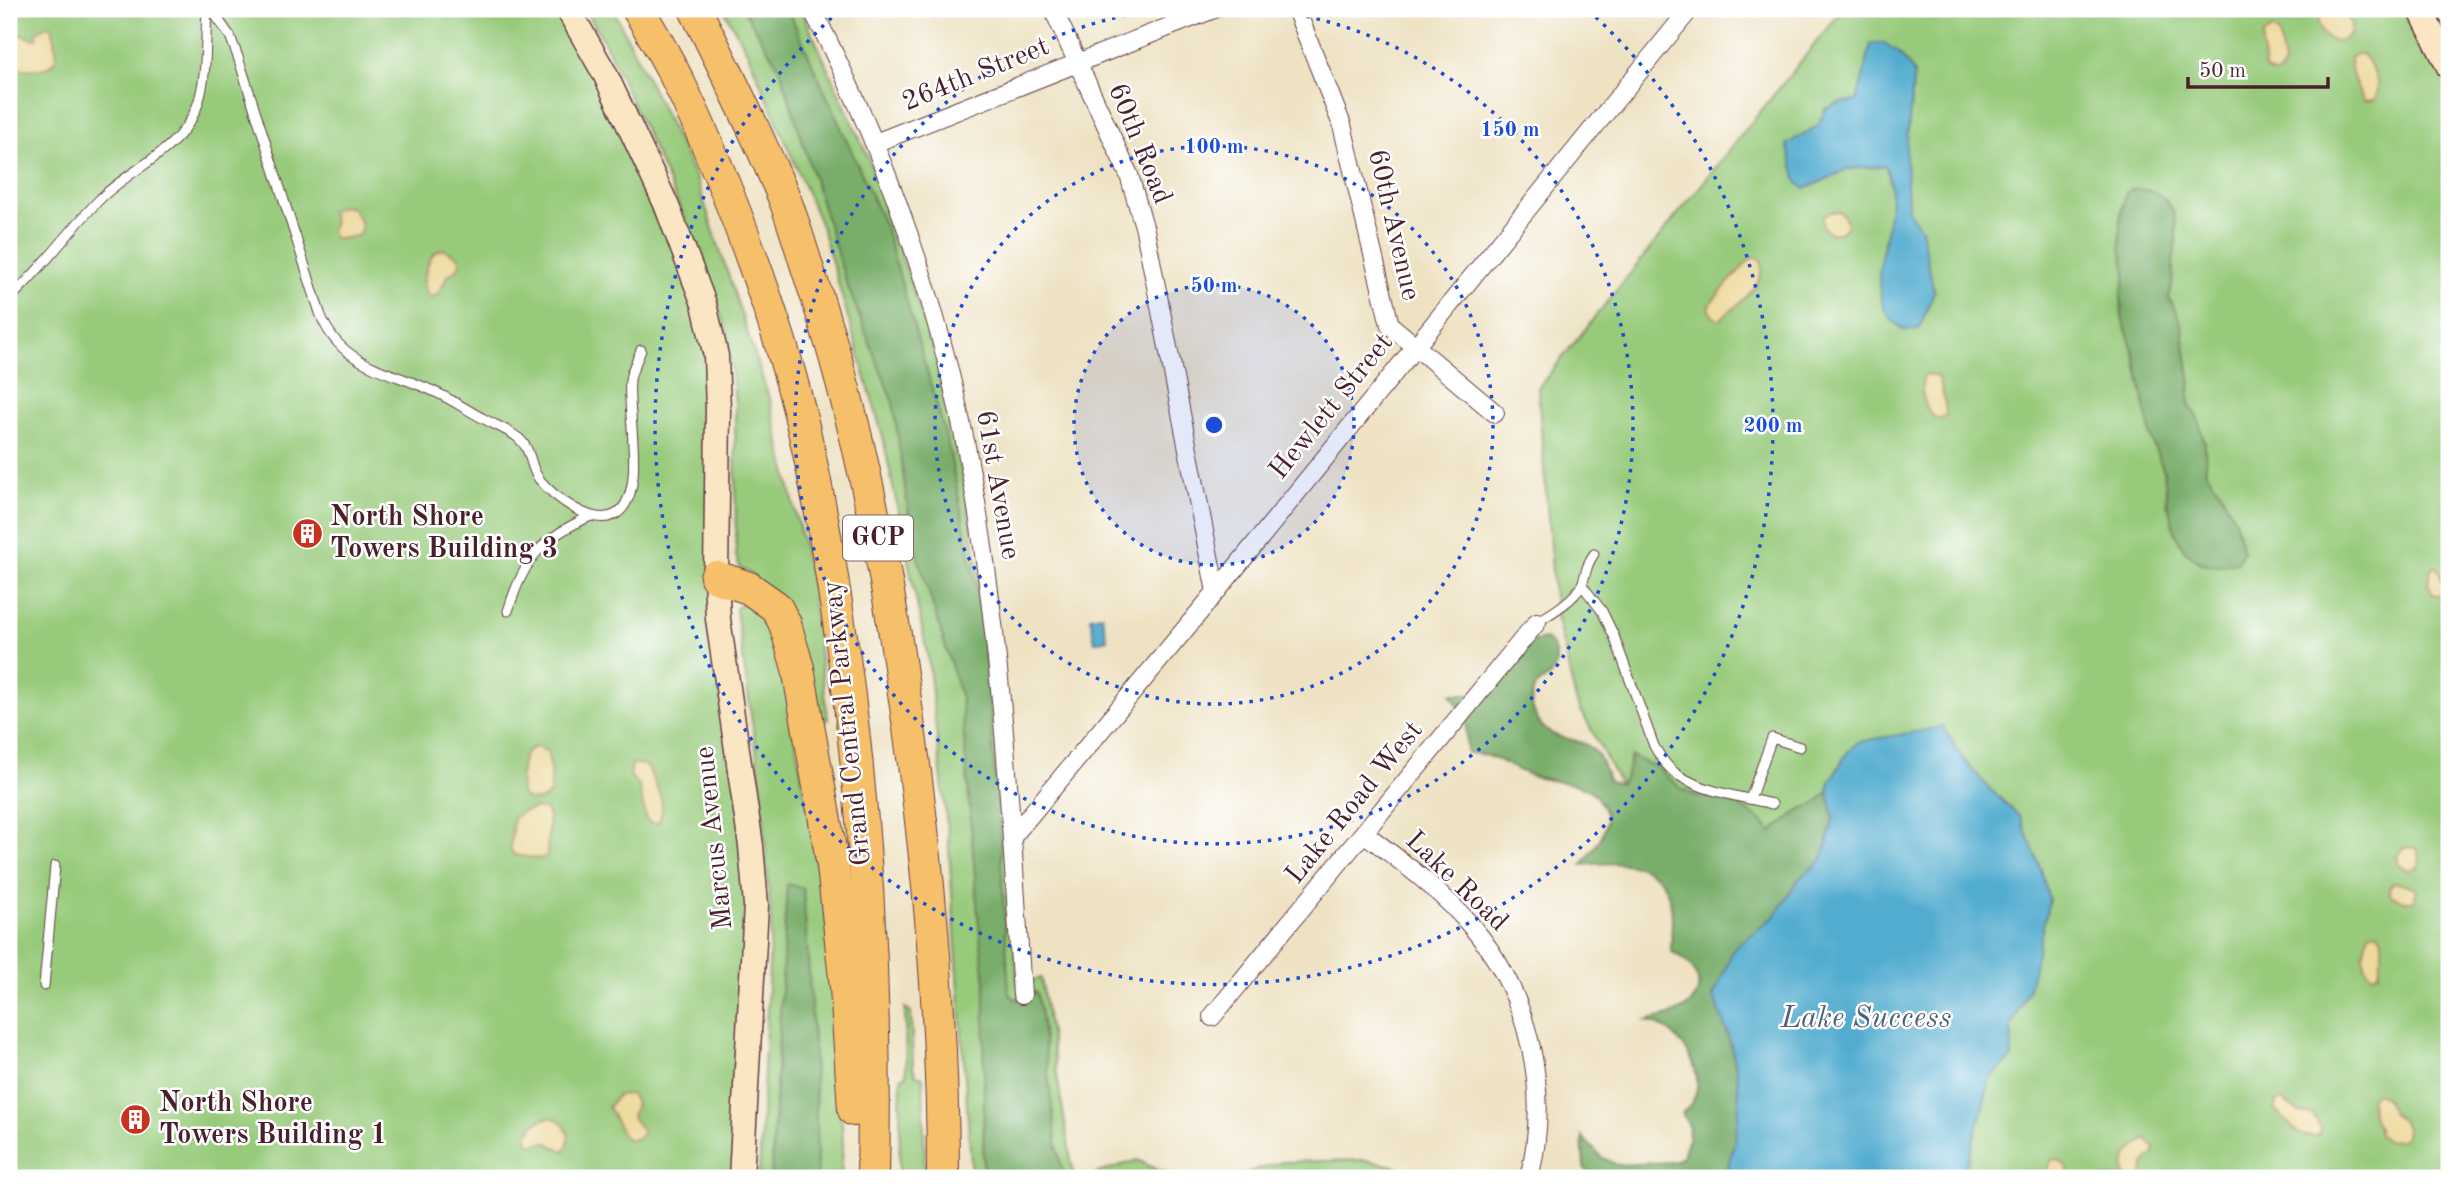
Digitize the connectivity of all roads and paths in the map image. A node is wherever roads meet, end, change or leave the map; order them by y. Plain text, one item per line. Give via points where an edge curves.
1 (11, 9) edge
2 (209, 9) edge
3 (569, 9) edge
4 (638, 9) edge
5 (695, 9) edge
6 (812, 9) edge
7 (1053, 9) edge
8 (1214, 9) edge
9 (1296, 9) edge
10 (1690, 9) edge
11 (2420, 9) edge
12 (9, 18) edge
13 (1078, 63) junction
14 (2449, 67) edge
15 (875, 143) junction
16 (9, 299) edge
17 (1415, 346) junction
18 (641, 350) dead end
19 (1495, 413) dead end
20 (591, 516) junction
21 (1594, 554) dead end
22 (716, 577) junction
23 (1581, 585) junction
24 (1216, 592) junction
25 (508, 611) dead end
26 (1536, 622) joint
27 (1800, 747) dead end
28 (1750, 799) junction
29 (1772, 804) dead end
30 (1364, 833) junction
31 (1012, 837) junction
32 (55, 866) dead end
33 (44, 986) dead end
34 (1022, 995) dead end
35 (1213, 1017) dead end
36 (741, 1178) edge
37 (853, 1178) edge
38 (873, 1178) edge
39 (943, 1178) edge
40 (1529, 1178) edge

1 - 12 lane
2 - 16 lane via 202,89 195,112 176,139 101,198
2 - 20 lane via 230,36 238,57 326,331 360,362 435,392 518,438 529,452 538,478 574,509
3 - 22 main road, Marcus Avenue via 648,163 704,304 718,381
4 - 38 highway, Grand Central Parkway / GCP via 679,82 731,202 775,327 824,519 852,712 864,848 872,977
5 - 39 highway, Grand Central Parkway / GCP via 784,197 826,323 860,451 887,582 923,839 943,1097
6 - 15 street, 61st Avenue
7 - 13 street, 60th Road
8 - 13 street, 264th Street
9 - 17 street, 60th Avenue via 1342,125 1390,325
10 - 17 street, Hewlett Street
11 - 14 main road
13 - 15 street, 264th Street
13 - 24 street, 60th Road via 1129,175 1145,230
15 - 31 street, 61st Avenue via 917,259 971,472 992,610
17 - 19 street, 60th Avenue
17 - 24 street, Hewlett Street
18 - 20 lane via 630,379 635,461 629,493 613,516
20 - 25 lane via 543,543 518,579
21 - 23 lane
22 - 36 main road, Marcus Avenue via 756,905
22 - 37 highway via 748,588 775,607 798,667 833,866 845,974 854,1109
23 - 26 lane
23 - 28 lane via 1602,611 1614,636 1654,746 1664,761 1692,783
24 - 31 street, Hewlett Street
26 - 30 street, Lake Road West
27 - 28 lane via 1772,738
28 - 29 lane
30 - 35 street, Lake Road West
30 - 40 street, Lake Road via 1420,876 1471,926 1510,987 1533,1055 1538,1096
31 - 34 street, 61st Avenue
32 - 33 lane

